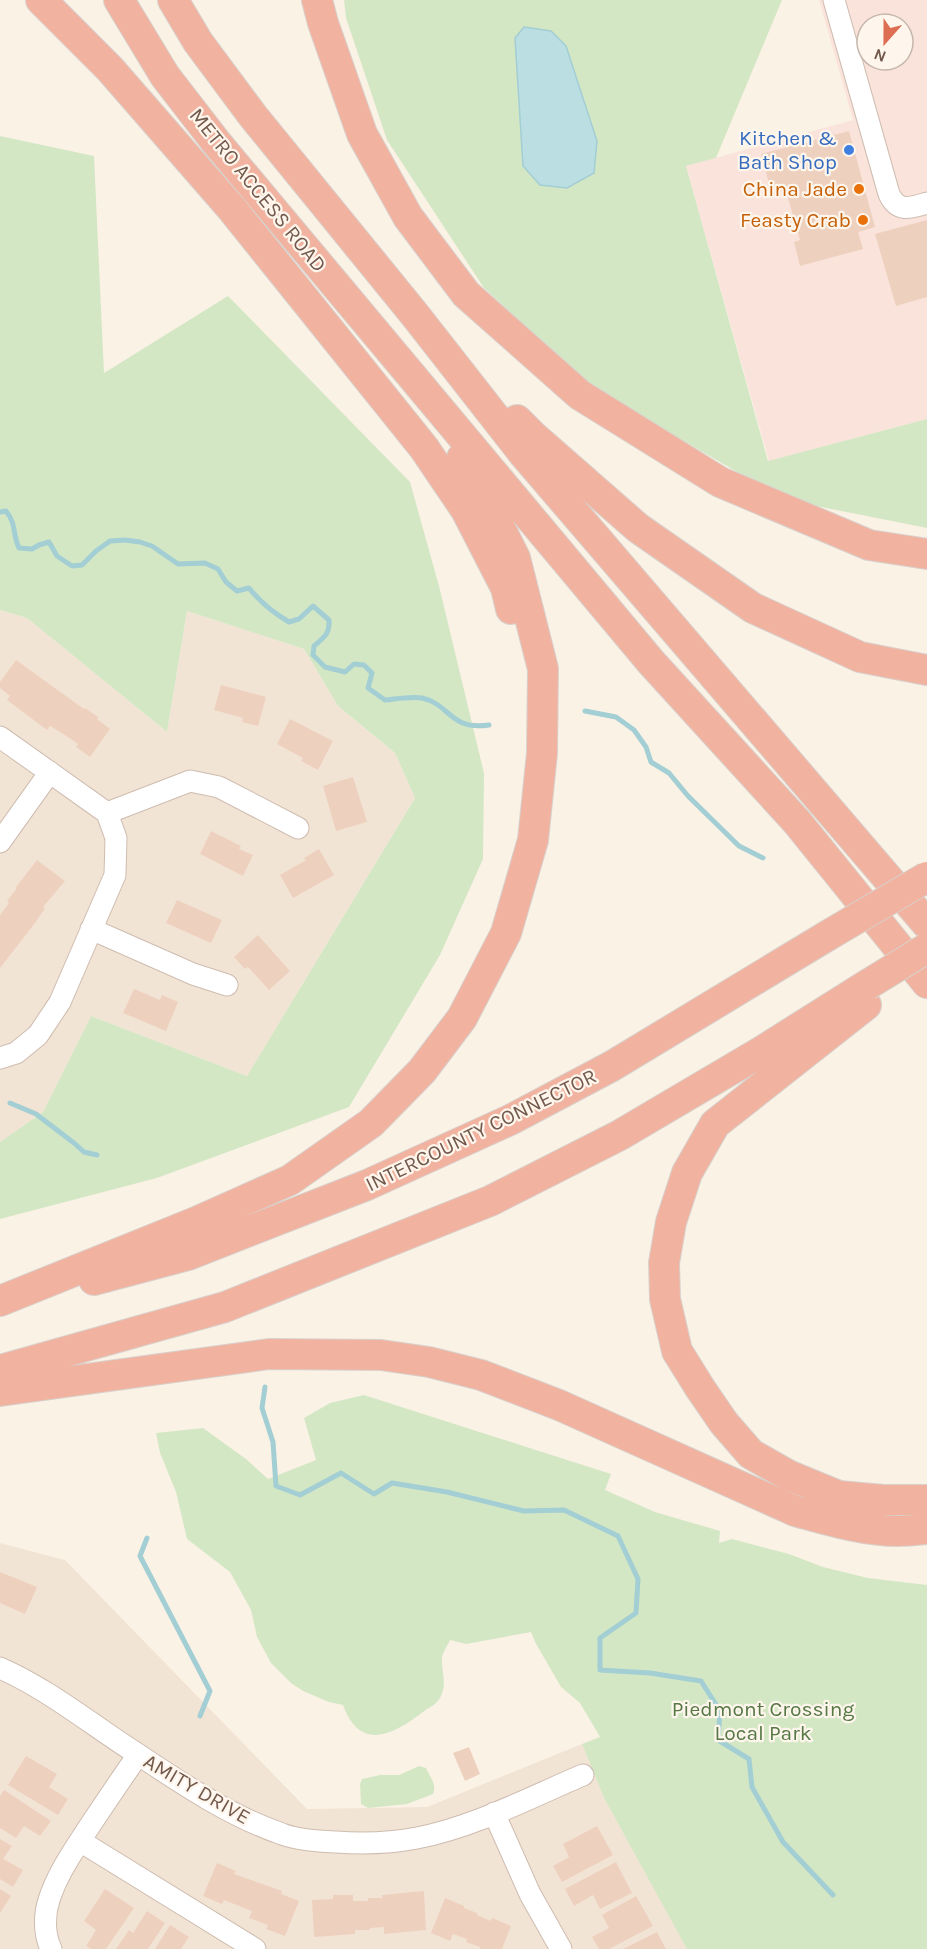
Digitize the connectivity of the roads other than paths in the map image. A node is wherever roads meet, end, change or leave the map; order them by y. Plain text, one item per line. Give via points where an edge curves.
1 (41, 0) edge
2 (119, 0) edge
3 (173, 0) edge
4 (317, 0) edge
5 (834, 0) edge
6 (927, 203) edge
7 (415, 315) junction
8 (409, 371) junction
9 (927, 555) edge
10 (927, 670) edge
11 (0, 737) edge
12 (542, 753) junction
13 (50, 772) junction
14 (107, 813) junction
15 (298, 828) dead end
16 (0, 842) edge
17 (927, 877) edge
18 (927, 924) edge
19 (91, 930) junction
20 (927, 948) edge
21 (927, 957) edge
22 (927, 983) edge
23 (227, 985) dead end
24 (873, 991) junction
25 (0, 1058) edge
26 (0, 1303) edge
27 (0, 1370) edge
28 (0, 1391) edge
29 (927, 1500) edge
30 (927, 1529) edge
31 (0, 1668) edge
32 (138, 1755) junction
33 (583, 1775) dead end
34 (494, 1813) junction
35 (80, 1840) junction
36 (51, 1949) edge
37 (255, 1949) edge
38 (561, 1949) edge

1 - 12 highway via 110,69 232,209 424,448 466,510 506,588
2 - 8 highway, METRO ACCESS ROAD via 165,76 216,142
3 - 7 highway, METRO ACCESS ROAD via 198,42 253,116
4 - 9 highway via 362,134 408,217 466,294 580,395 720,482 869,545
5 - 6 street via 888,194 900,207
7 - 10 highway via 533,436 638,528 753,608 860,657
7 - 18 highway via 523,453
8 - 12 highway via 475,478 515,558 543,669
8 - 22 highway via 651,662 797,822
11 - 13 street
12 - 26 highway via 533,840 507,933 462,1018 422,1071 371,1122 290,1180
13 - 14 street
13 - 16 street
14 - 15 street via 190,781 219,786
14 - 19 street via 116,838 115,875
17 - 26 highway, INTERCOUNTY CONNECTOR, bridge via 602,1072 510,1120 367,1185 188,1255
19 - 23 street
19 - 25 street via 60,1002 38,1035 16,1053
20 - 24 highway, bridge
21 - 24 highway
24 - 27 highway via 620,1135 490,1201 225,1307
24 - 29 highway via 715,1124 687,1173 671,1222 664,1263 665,1299 677,1351 724,1423 751,1454 788,1475 839,1496
28 - 30 highway via 269,1354 381,1355 481,1375 559,1405 795,1511 871,1528
31 - 32 street, AMITY DRIVE via 45,1691
32 - 34 street, AMITY DRIVE via 226,1810 284,1835 321,1842 417,1838
32 - 35 street
33 - 34 street, AMITY DRIVE
34 - 38 street via 530,1894
35 - 36 street via 48,1901 45,1923
35 - 37 street

